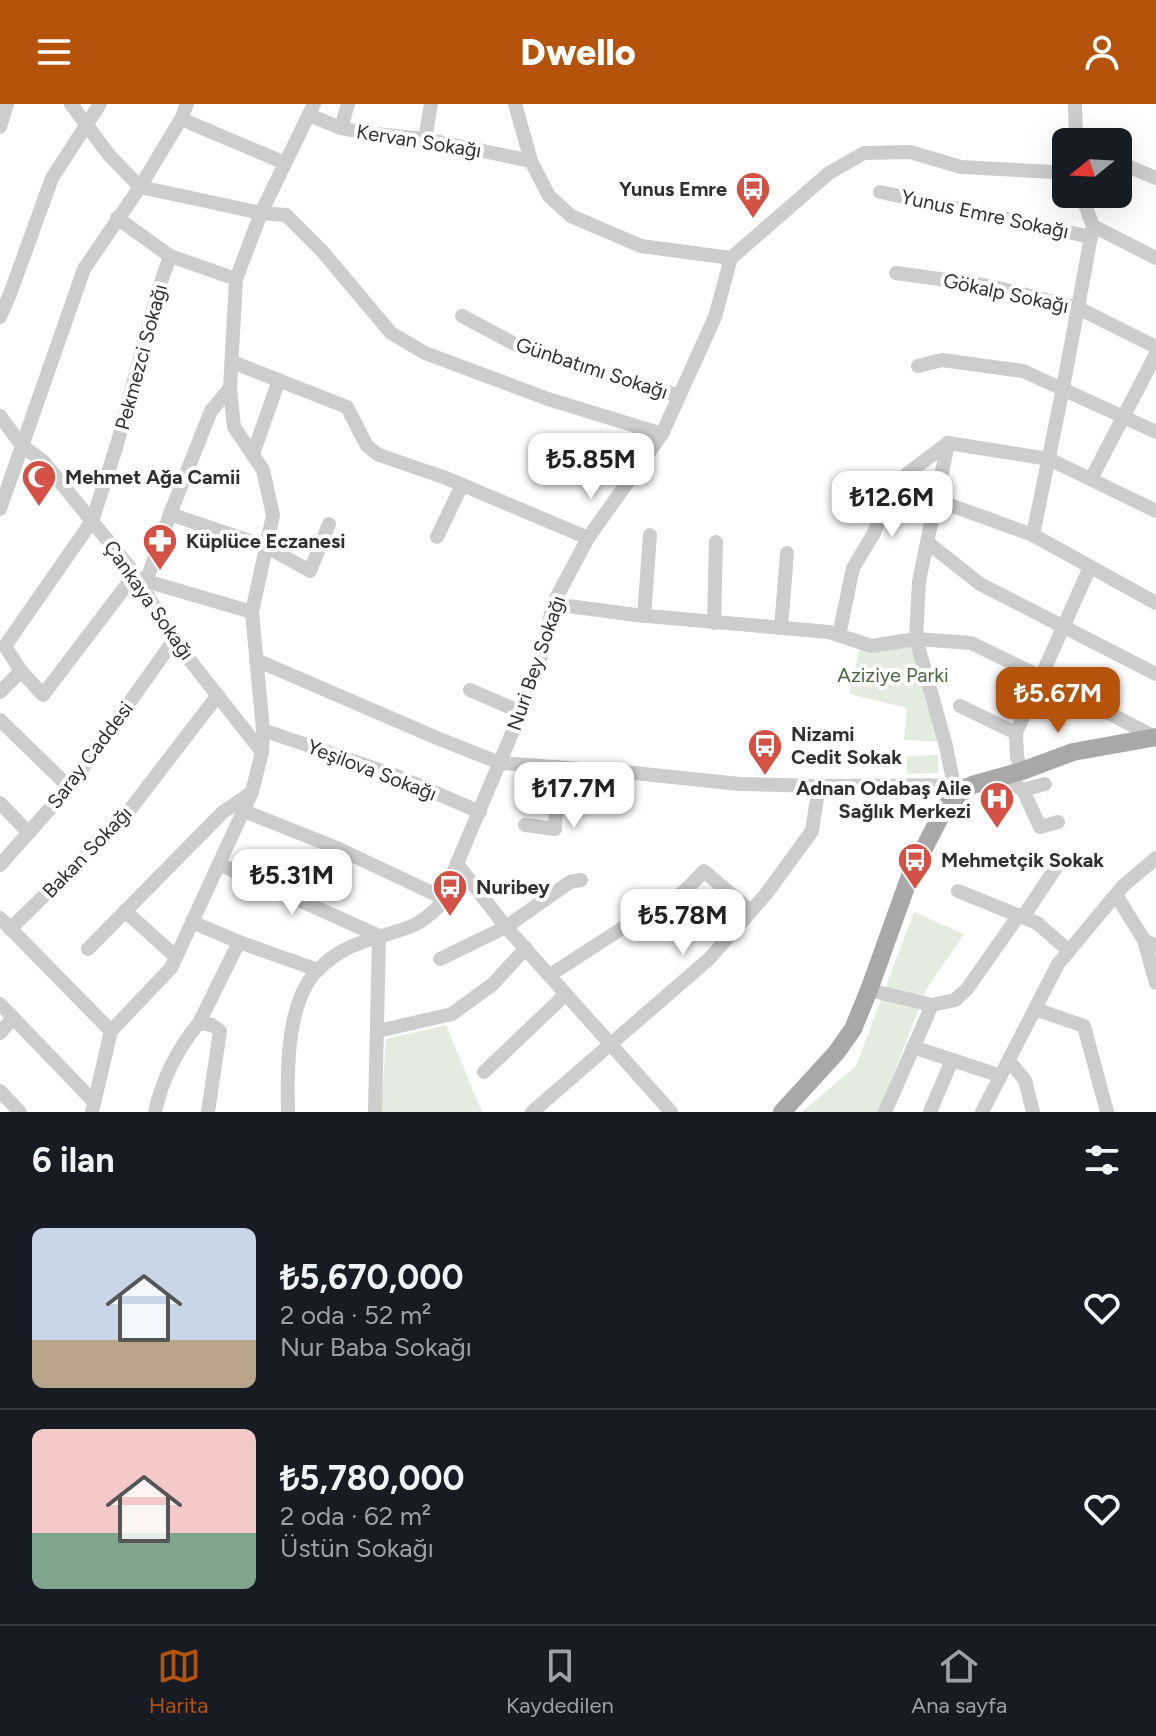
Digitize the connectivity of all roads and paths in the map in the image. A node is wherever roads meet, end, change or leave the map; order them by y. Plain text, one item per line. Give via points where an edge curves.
1 (7, 104) edge
2 (71, 104) edge
3 (100, 104) edge
4 (187, 104) edge
5 (348, 104) edge
6 (431, 104) edge
7 (515, 104) edge
8 (1075, 104) edge
9 (311, 110) edge
10 (181, 119) junction
11 (87, 125) junction
12 (0, 127) edge
13 (341, 128) junction
14 (1076, 128) edge
15 (425, 139) junction
16 (531, 161) junction
17 (285, 163) junction
18 (1132, 168) edge
19 (1052, 172) edge
20 (1156, 178) edge
21 (140, 187) junction
22 (880, 192) dead end
23 (1085, 208) edge
24 (261, 213) junction
25 (117, 218) junction
26 (1092, 231) junction
27 (170, 256) junction
28 (731, 258) junction
29 (1156, 258) edge
30 (896, 273) dead end
31 (236, 279) junction
32 (1078, 308) junction
33 (462, 316) dead end
34 (0, 317) edge
35 (1156, 347) edge
36 (1156, 354) edge
37 (232, 362) junction
38 (918, 366) dead end
39 (279, 380) junction
40 (230, 388) junction
41 (1063, 388) junction
42 (679, 396) junction
43 (1123, 415) junction
44 (0, 416) edge
45 (1156, 432) edge
46 (662, 434) junction
47 (948, 443) junction
48 (22, 446) junction
49 (253, 454) junction
50 (1049, 459) junction
51 (1091, 479) junction
52 (462, 485) junction
53 (936, 500) junction
54 (0, 509) edge
55 (1156, 511) edge
56 (170, 514) junction
57 (92, 521) junction
58 (329, 524) dead end
59 (650, 535) dead end
60 (1033, 535) junction
61 (437, 537) dead end
62 (588, 538) junction
63 (716, 542) dead end
64 (927, 542) junction
65 (267, 547) junction
66 (787, 553) dead end
67 (1090, 567) junction
68 (141, 582) junction
69 (1156, 603) edge
70 (553, 604) junction
71 (252, 612) junction
72 (644, 616) junction
73 (714, 623) junction
74 (1064, 626) junction
75 (781, 628) junction
76 (839, 635) junction
77 (916, 639) junction
78 (174, 640) junction
79 (256, 660) junction
80 (21, 671) junction
81 (1156, 674) edge
82 (1041, 677) junction
83 (470, 690) dead end
84 (0, 692) edge
85 (218, 695) junction
86 (960, 706) dead end
87 (521, 712) junction
88 (0, 720) edge
89 (263, 730) junction
90 (1016, 733) junction
91 (1156, 738) edge
92 (262, 752) junction
93 (500, 763) junction
94 (558, 767) junction
95 (1022, 780) junction
96 (1045, 784) dead end
97 (819, 786) junction
98 (963, 786) junction
99 (69, 787) junction
100 (252, 792) junction
101 (0, 803) edge
102 (244, 811) junction
103 (480, 812) junction
104 (1058, 822) dead end
105 (525, 825) dead end
106 (29, 833) junction
107 (1156, 858) edge
108 (219, 864) junction
109 (0, 865) edge
110 (458, 865) junction
111 (1057, 866) dead end
112 (581, 880) dead end
113 (958, 891) dead end
114 (1116, 895) junction
115 (443, 898) junction
116 (125, 911) junction
117 (751, 911) junction
118 (1021, 916) junction
119 (192, 922) junction
120 (5, 923) edge
121 (506, 927) junction
122 (379, 936) junction
123 (239, 942) junction
124 (1150, 943) edge
125 (526, 948) junction
126 (88, 949) dead end
127 (1069, 951) junction
128 (176, 957) junction
129 (440, 959) dead end
130 (318, 970) junction
131 (550, 975) junction
132 (1156, 983) edge
133 (869, 990) junction
134 (565, 995) junction
135 (0, 1004) edge
136 (932, 1005) junction
137 (1035, 1009) junction
138 (13, 1018) junction
139 (199, 1023) junction
140 (111, 1031) junction
141 (378, 1031) junction
142 (0, 1033) edge
143 (611, 1045) junction
144 (913, 1047) junction
145 (952, 1060) junction
146 (1009, 1061) junction
147 (484, 1072) dead end
148 (1001, 1076) junction
149 (0, 1091) edge
150 (93, 1107) edge
151 (20, 1112) edge
152 (155, 1112) edge
153 (208, 1112) edge
154 (288, 1112) edge
155 (375, 1112) edge
156 (532, 1112) edge
157 (671, 1112) edge
158 (782, 1112) edge
159 (885, 1112) edge
160 (930, 1112) edge
161 (982, 1112) edge
162 (1033, 1112) edge
163 (1107, 1112) edge

1 - 12 street
2 - 11 street
3 - 11 street
4 - 10 street
5 - 13 street
6 - 15 street
7 - 16 street
8 - 14 street
9 - 13 street, Kervan Sokağı
9 - 17 street
10 - 17 street
10 - 21 street
11 - 21 street
11 - 34 street via 52,178
13 - 15 street, Kervan Sokağı
15 - 16 street, Kervan Sokağı
16 - 28 street via 549,196 571,216 641,246
17 - 24 street
18 - 20 street
19 - 28 street, Yunus Emre Sokağı via 961,167 910,152 864,153 829,173
21 - 24 street
21 - 25 street
22 - 26 street, Yunus Emre Sokağı
23 - 26 street, Yunus Emre Sokağı
24 - 31 street
24 - 46 street via 286,215 391,333 425,353
25 - 27 street
25 - 48 street via 84,269
26 - 29 street, Yunus Emre Sokağı
26 - 32 street
27 - 31 street
27 - 57 street, Pekmezci Sokağı
28 - 42 street, Nuri Bey Sokağı via 715,317
30 - 32 street, Gökalp Sokağı via 990,286
31 - 37 street
32 - 35 street, Gökalp Sokağı
32 - 41 street
33 - 42 street, Günbatımı Sokağı via 524,349
36 - 43 street
37 - 39 street
37 - 40 street
38 - 41 street via 942,360 1023,371
39 - 49 street
39 - 52 street via 347,407 367,446 379,455
40 - 49 street via 234,427
40 - 56 street via 211,411
41 - 43 street
41 - 50 street
42 - 46 street, Nuri Bey Sokağı
43 - 45 street
43 - 51 street
44 - 48 street, Çankaya Sokağı
46 - 62 street, Nuri Bey Sokağı
47 - 50 street
47 - 53 street
47 - 76 street via 908,473 887,498 853,568
48 - 54 street
48 - 57 street, Çankaya Sokağı via 43,461
49 - 65 street via 263,470 273,515
50 - 51 street
50 - 60 street
51 - 55 street
52 - 61 street
52 - 62 street
53 - 60 street
53 - 64 street
56 - 65 street
56 - 68 street
57 - 68 street, Çankaya Sokağı
57 - 80 street, Pekmezci Sokağı via 5,646
58 - 65 street via 310,571
59 - 72 street
60 - 67 street
62 - 70 street, Nuri Bey Sokağı
63 - 73 street
64 - 74 street via 980,584
64 - 77 street
65 - 71 street
66 - 75 street
67 - 69 street
67 - 74 street
68 - 71 street
68 - 78 street, Çankaya Sokağı
68 - 80 street via 43,695
70 - 72 street
70 - 87 street, Nuri Bey Sokağı
71 - 79 street
72 - 73 street
73 - 75 street
74 - 81 street
74 - 82 street
75 - 76 street
76 - 77 street via 871,646
77 - 82 street via 971,643
77 - 98 street via 946,746
78 - 85 street, Çankaya Sokağı
78 - 99 street, Saray Caddesi
79 - 89 street
79 - 93 street
80 - 84 street
82 - 90 street
82 - 91 street
83 - 87 street
85 - 92 street, Çankaya Sokağı
85 - 120 street, Bakan Sokağı via 122,820
86 - 90 street
87 - 93 street, Nuri Bey Sokağı
88 - 99 street
89 - 92 street
89 - 103 street, Yeşilova Sokağı via 394,775
90 - 95 street
91 - 95 main road via 1073,752
92 - 100 street
93 - 94 street
93 - 103 street, Nuri Bey Sokağı
94 - 97 street
94 - 105 street via 555,829
95 - 96 street
95 - 98 main road via 1003,776
95 - 104 street via 1040,827
97 - 98 street
97 - 117 street via 812,831
98 - 133 main road via 946,806 911,873
99 - 106 street, Saray Caddesi
100 - 102 street
100 - 116 street via 223,812
101 - 106 street
102 - 108 street
102 - 115 street
103 - 110 street, Nuri Bey Sokağı
106 - 109 street, Saray Caddesi
107 - 114 street
108 - 119 street
108 - 122 street
110 - 115 street, Nuri Bey Sokağı
110 - 121 street
111 - 118 street
112 - 121 street via 570,882
113 - 118 street
114 - 124 street
114 - 127 street
115 - 122 street, Nuri Bey Sokağı via 417,924
116 - 126 street
116 - 128 street
117 - 131 street via 704,871 682,895
117 - 143 street via 709,959
118 - 127 street
118 - 136 street via 967,989 955,1000
119 - 123 street
119 - 128 street
120 - 140 street
121 - 125 street
121 - 129 street
122 - 130 street, Nuri Bey Sokağı via 343,950
122 - 141 street
123 - 130 street
123 - 139 street
124 - 132 street
125 - 131 street
125 - 141 street via 493,984 452,1014
127 - 137 street
128 - 140 street
130 - 154 street, Nuri Bey Sokağı via 292,1022
131 - 134 street
133 - 136 street
133 - 158 main road via 836,1053
134 - 143 street
134 - 147 street
135 - 138 street
136 - 144 street
137 - 146 street
137 - 163 street via 1084,1026
138 - 142 street
138 - 150 street
139 - 152 street via 184,1040
139 - 153 street via 220,1031
140 - 150 street
141 - 155 street
143 - 156 street
143 - 157 street
144 - 145 street
144 - 159 street
145 - 148 street
145 - 160 street
146 - 148 street
146 - 162 street via 1025,1080
148 - 161 street
149 - 151 street

